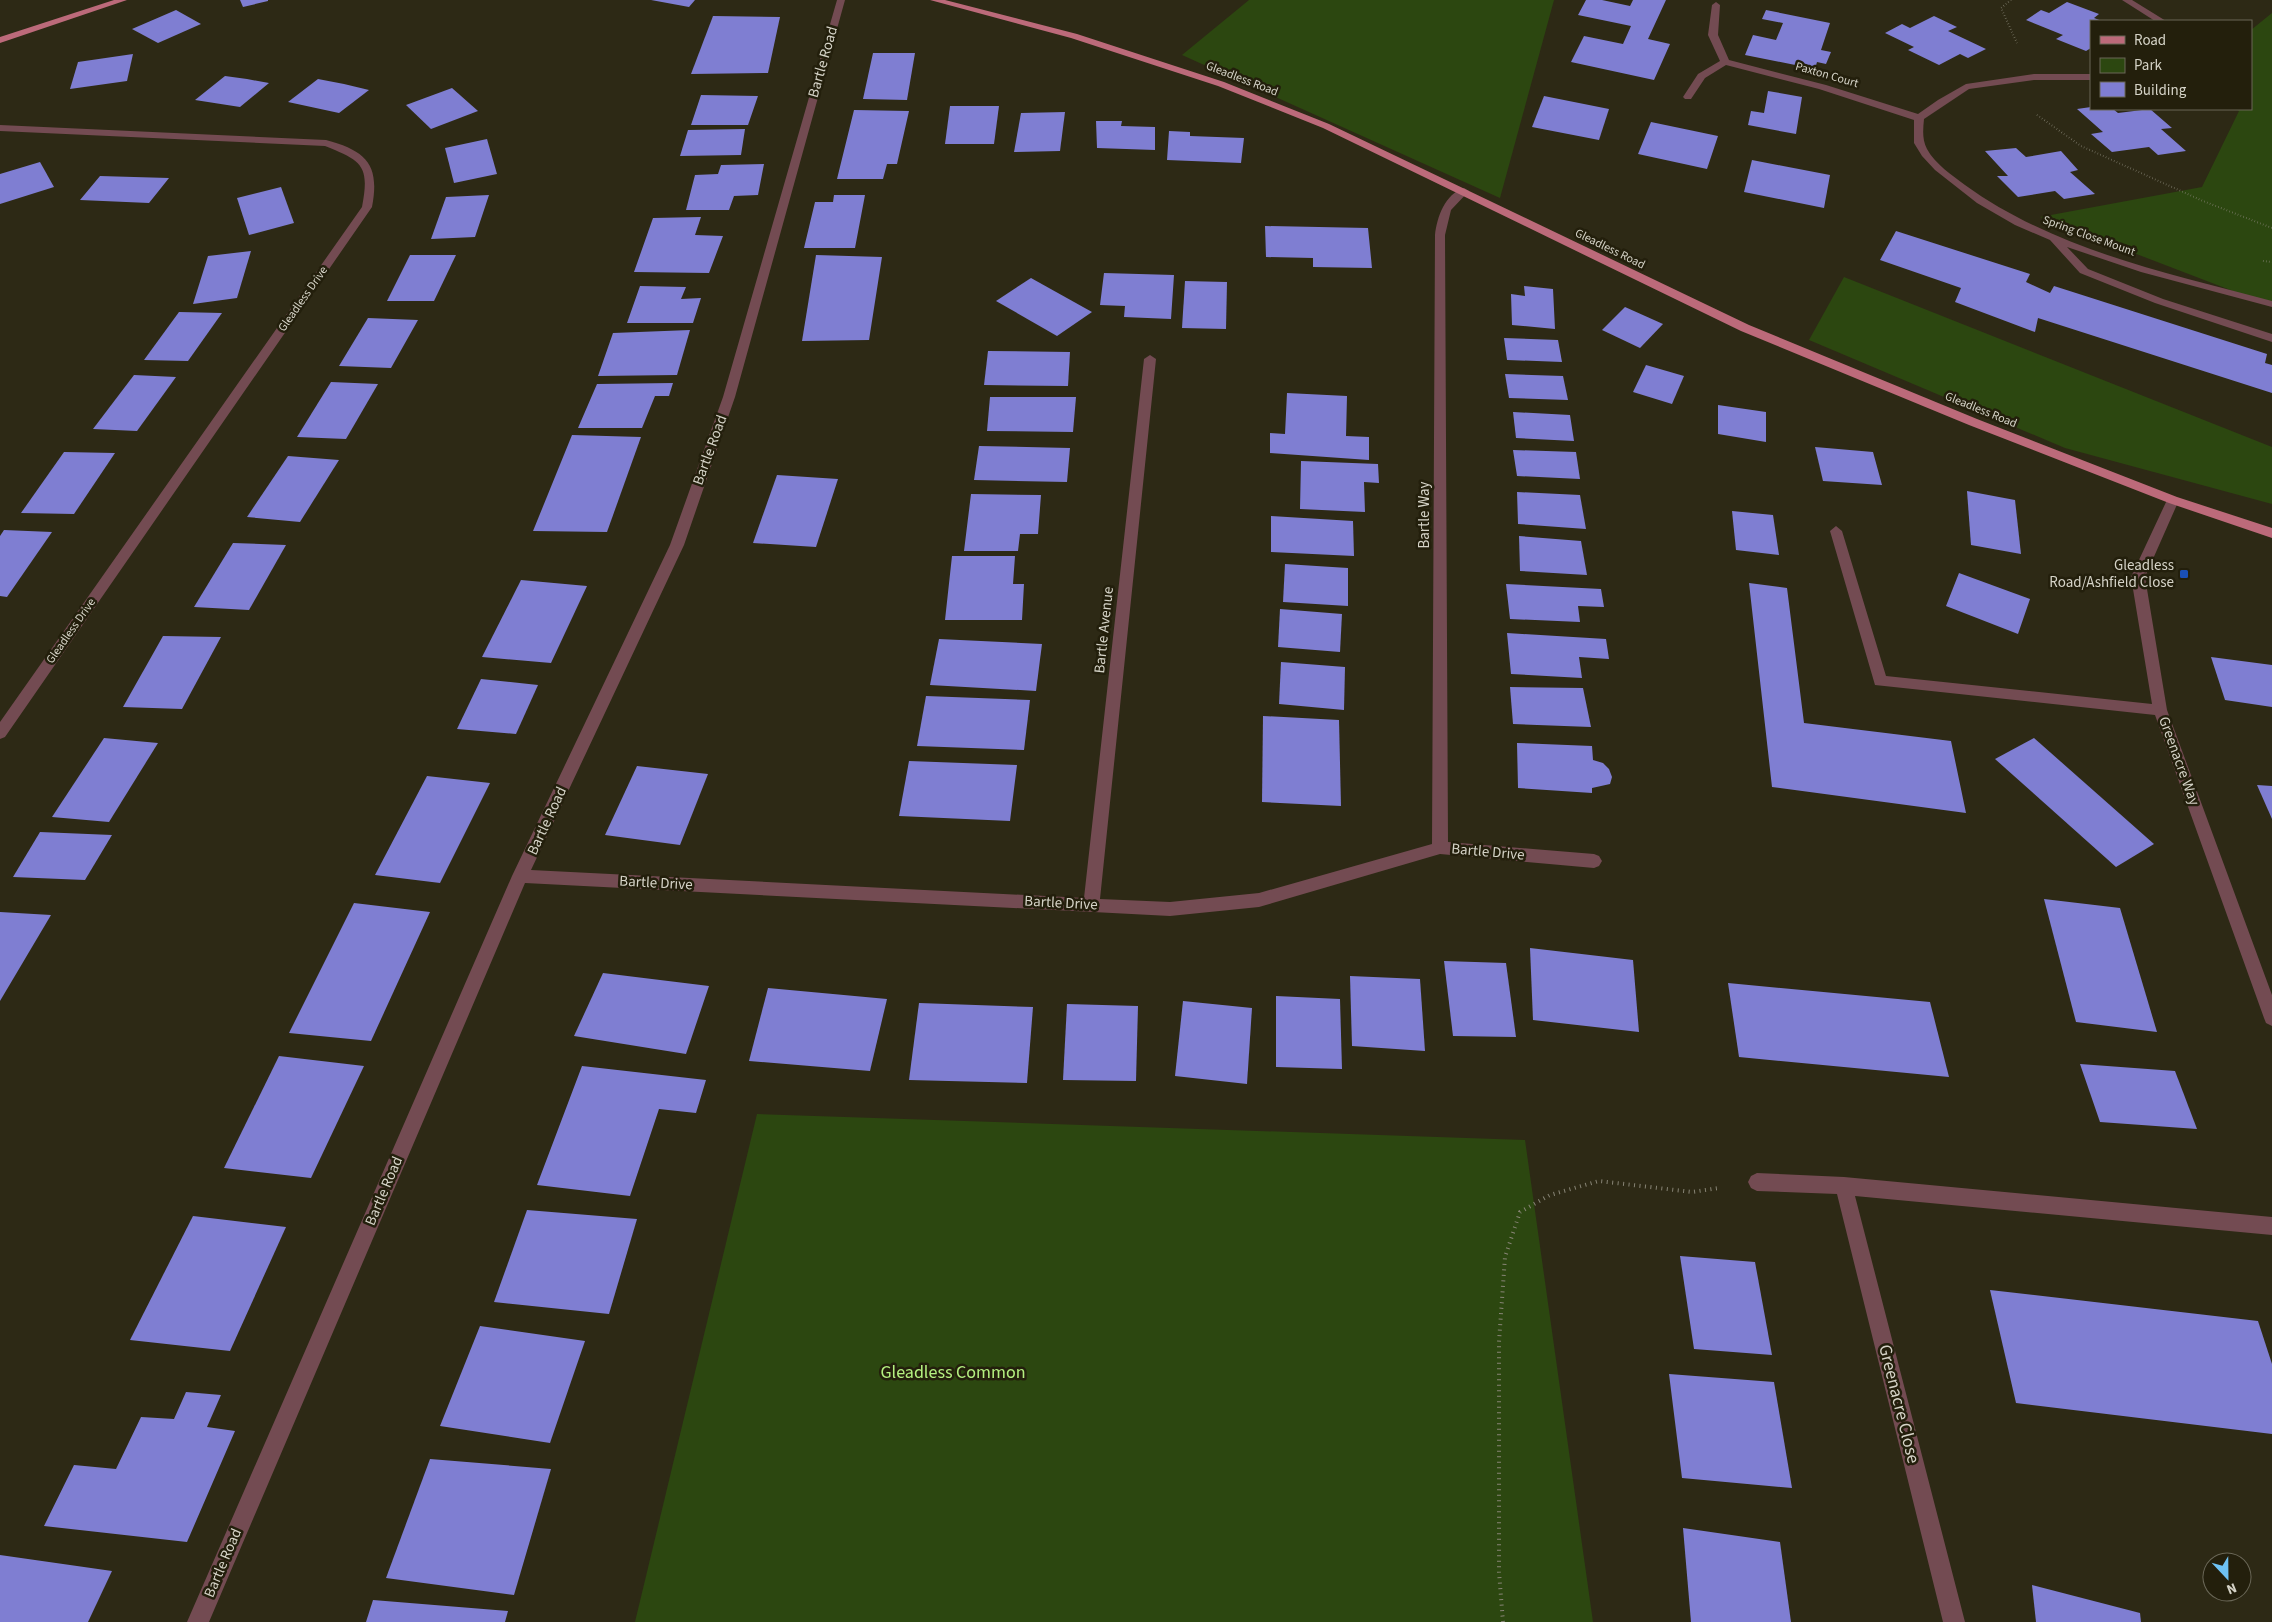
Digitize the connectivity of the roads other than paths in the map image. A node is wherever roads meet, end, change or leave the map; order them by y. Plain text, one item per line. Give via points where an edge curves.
1 (123, 0) edge
2 (841, 0) edge
3 (934, 0) edge
4 (2126, 0) edge
5 (1716, 5) dead end
6 (2159, 20) edge
7 (0, 40) edge
8 (1725, 62) junction
9 (2090, 77) edge
10 (1688, 97) dead end
11 (1919, 118) junction
12 (0, 128) edge
13 (1464, 191) junction
14 (2052, 238) junction
15 (2272, 304) edge
16 (2272, 338) edge
17 (1150, 359) dead end
18 (2173, 500) junction
19 (1836, 531) dead end
20 (2272, 533) edge
21 (2160, 710) junction
22 (0, 733) edge
23 (1440, 848) junction
24 (1594, 861) dead end
25 (520, 876) junction
26 (1091, 905) junction
27 (2272, 1018) edge
28 (1757, 1182) road end
29 (1844, 1186) junction
30 (2272, 1226) edge
31 (198, 1622) edge
32 (1954, 1622) edge

1 - 7 main road
2 - 25 street, Bartle Road via 730,397 680,536
3 - 13 main road, Gleadless Road via 1074,36 1221,84 1326,126
4 - 6 street
5 - 8 street via 1713,35
8 - 10 street via 1701,76
8 - 11 street, Paxton Court via 1776,73
9 - 11 street via 2034,77 1966,87
11 - 14 street, Spring Close Mount via 1918,139 1932,162 1961,187 2004,215
12 - 22 street, Gleadless Drive via 326,143 353,153 369,167 372,185 367,207
13 - 18 main road, Gleadless Road via 1745,328
13 - 23 street, Bartle Way via 1447,205 1441,218 1440,235
14 - 15 street, Spring Close Mount via 2145,269
14 - 16 street via 2084,271 2158,301
17 - 26 street, Bartle Avenue
18 - 20 main road, Gleadless Road
18 - 21 street, Greenacre Way via 2138,577
19 - 21 street via 1880,681
21 - 27 street, Greenacre Way
23 - 24 street, Bartle Drive
23 - 26 street, Bartle Drive via 1259,900 1170,910
25 - 26 street, Bartle Drive
25 - 31 street, Bartle Road
28 - 29 street
29 - 30 street
29 - 32 street, Greenacre Close

